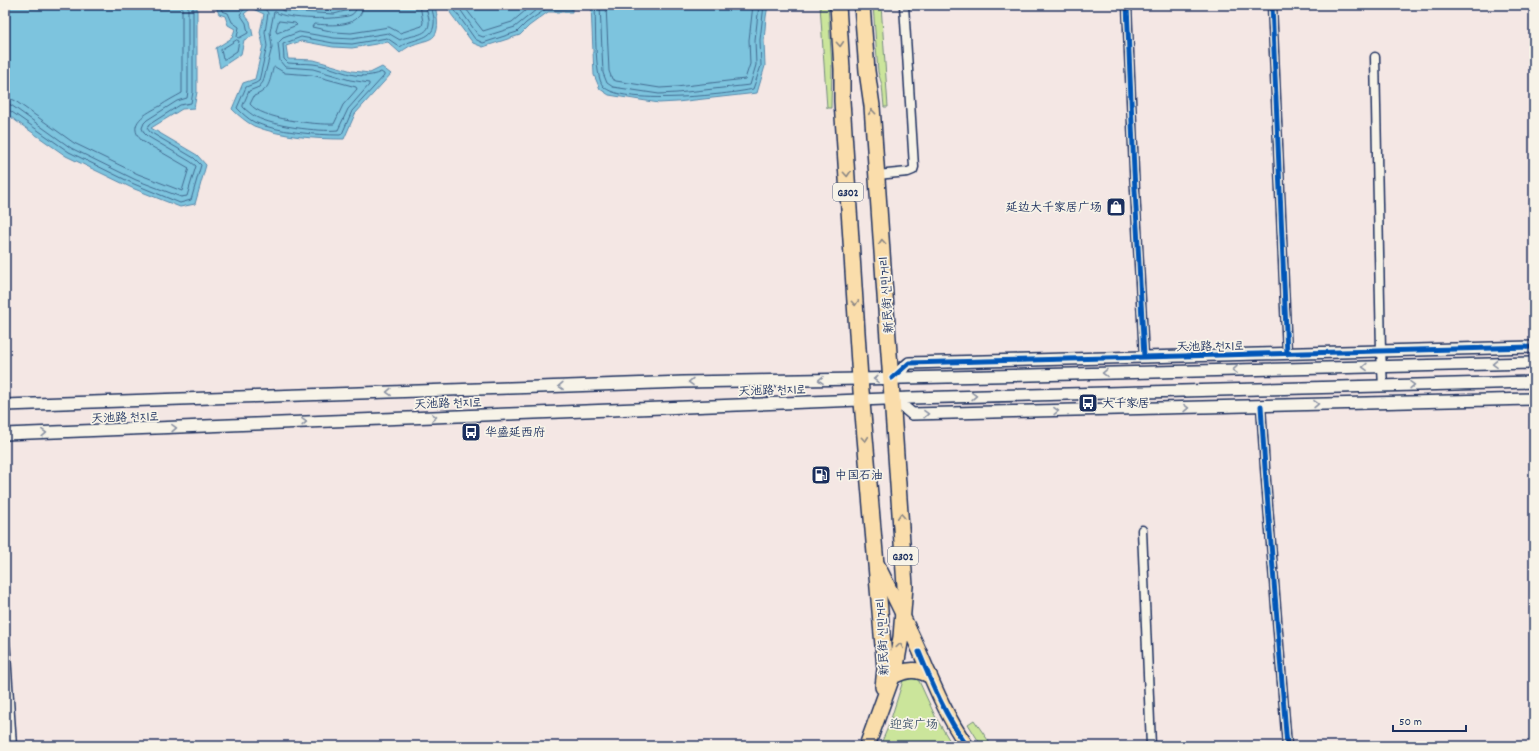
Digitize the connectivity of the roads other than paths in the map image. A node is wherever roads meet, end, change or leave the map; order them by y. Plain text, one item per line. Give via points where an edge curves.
1 (838, 5) edge
2 (862, 5) edge
3 (904, 5) edge
4 (1127, 5) edge
5 (1272, 5) edge
6 (1375, 57) dead end
7 (877, 175) junction
8 (1534, 347) edge
9 (1381, 351) junction
10 (1287, 354) junction
11 (1144, 357) junction
12 (1534, 363) edge
13 (1382, 367) junction
14 (892, 378) junction
15 (860, 379) junction
16 (1534, 382) edge
17 (1383, 386) junction
18 (893, 398) junction
19 (1534, 399) edge
20 (862, 400) junction
21 (5, 405) edge
22 (1261, 406) junction
23 (5, 434) edge
24 (1142, 530) dead end
25 (877, 564) junction
26 (905, 586) junction
27 (903, 616) junction
28 (5, 638) edge
29 (919, 652) junction
30 (893, 676) junction
31 (929, 676) junction
32 (881, 710) junction
33 (12, 746) edge
34 (867, 746) edge
35 (966, 746) edge
36 (1151, 746) edge
37 (1287, 746) edge

1 -> 15 highway, 新民街 신민거리 / G302
7 -> 2 highway, 新民街 신민거리 / G302
3 - 7 street via 914,167 908,172
4 - 11 street
5 - 10 street
6 - 9 street
14 -> 7 highway, 新民街 신민거리 / G302
8 - 9 main road, 天池路 천지로
9 - 10 main road, 天池路 천지로
9 - 13 street
10 - 11 main road, 天池路 천지로
11 - 14 main road, 天池路 천지로 via 909,363
12 -> 13 main road, 天池路 천지로
13 -> 14 main road, 天池路 천지로
13 - 17 street
14 -> 15 main road, 天池路 천지로
14 - 18 highway, 新民街 신민거리 / G302
15 - 20 highway, 新民街 신민거리 / G302
15 -> 21 main road, 天池路 천지로 via 676,382
17 -> 16 main road, 天池路 천지로
18 -> 17 main road, 天池路 천지로
18 - 20 main road, 天池路 천지로
18 -> 22 main road via 912,414
26 -> 18 highway, 新民街 신민거리 / G302
22 -> 19 main road
23 -> 20 main road, 天池路 천지로
20 -> 25 highway, 新民街 신민거리 / G302
22 - 37 street
24 - 36 street
25 - 27 main road, 新民街 신민거리
25 - 32 highway, 新民街 신민거리 / G302 via 886,669
26 - 27 highway, 新民街 신민거리 / G302
26 - 29 main road, 新民街 신민거리
27 - 29 main road, 新民街 신민거리
30 -> 27 highway, 新民街 신민거리 / G302
28 - 33 street
29 - 31 main road, 新民街 신민거리
30 - 31 highway via 913,670
30 - 32 highway, 新民街 신민거리 / G302
31 - 35 main road, 新民街 신민거리
32 - 34 highway, 新民街 신민거리 / G302

